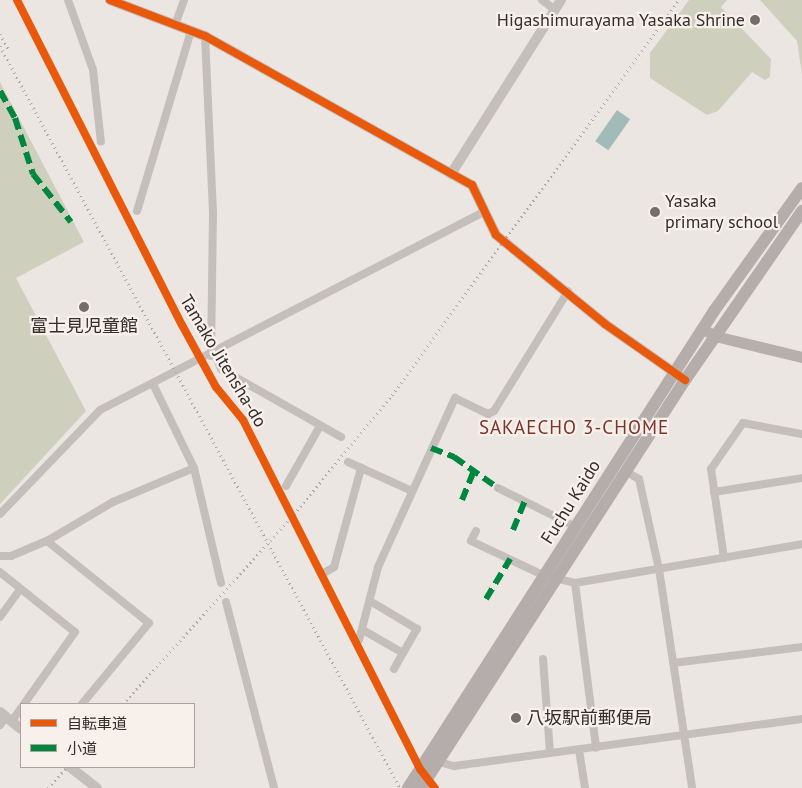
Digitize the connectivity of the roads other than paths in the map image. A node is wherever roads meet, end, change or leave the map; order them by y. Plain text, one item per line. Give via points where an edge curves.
1 (68, 0) edge
2 (110, 0) edge
3 (184, 0) edge
4 (542, 0) edge
5 (561, 0) edge
6 (554, 9) junction
7 (175, 25) junction
8 (191, 31) junction
9 (205, 36) junction
10 (101, 142) dead end
11 (451, 174) junction
12 (802, 188) edge
13 (137, 211) dead end
14 (485, 211) junction
15 (802, 211) edge
16 (568, 291) junction
17 (703, 328) junction
18 (715, 336) junction
19 (213, 355) junction
20 (802, 357) edge
21 (679, 376) junction
22 (154, 384) junction
23 (320, 426) junction
24 (802, 434) edge
25 (341, 437) dead end
26 (348, 462) dead end
27 (194, 468) junction
28 (361, 468) junction
29 (625, 470) junction
30 (802, 478) edge
31 (286, 486) dead end
32 (498, 488) dead end
33 (412, 491) junction
34 (714, 492) junction
35 (0, 514) edge
36 (576, 527) junction
37 (476, 531) dead end
38 (47, 541) junction
39 (802, 544) edge
40 (0, 556) edge
41 (724, 558) junction
42 (659, 569) junction
43 (0, 572) edge
44 (322, 574) dead end
45 (551, 576) junction
46 (221, 583) dead end
47 (575, 584) junction
48 (20, 590) junction
49 (226, 602) dead end
50 (370, 602) junction
51 (0, 617) edge
52 (363, 630) junction
53 (359, 640) dead end
54 (802, 647) edge
55 (403, 653) junction
56 (543, 659) dead end
57 (672, 663) junction
58 (394, 670) dead end
59 (25, 703) edge
60 (83, 703) edge
61 (20, 709) edge
62 (802, 718) edge
63 (4, 719) edge
64 (20, 728) edge
65 (683, 735) junction
66 (596, 748) junction
67 (579, 750) junction
68 (550, 754) junction
69 (433, 759) junction
70 (71, 768) edge
71 (97, 788) edge
72 (274, 788) edge
73 (408, 788) edge
74 (421, 788) edge
75 (585, 788) edge
76 (692, 788) edge

1 - 10 street via 93,70
2 - 7 street
3 - 7 street
4 - 6 street
5 - 6 street
6 - 11 street
7 - 8 street
8 - 9 street
8 - 13 street
9 - 11 street
9 - 19 street via 213,213
11 - 14 street via 476,190
12 - 17 main road, Fuchu Kaido
14 - 16 street via 496,235
14 - 19 street
15 - 18 main road, Fuchu Kaido
16 - 21 street via 605,324
16 - 33 street via 494,411 488,414 455,398
17 - 18 main road
17 - 21 main road, Fuchu Kaido
18 - 20 main road
18 - 21 main road, Fuchu Kaido
19 - 22 street
19 - 23 street via 221,369
21 - 29 main road, Fuchu Kaido
21 - 36 main road, Fuchu Kaido
22 - 27 street
22 - 35 street via 100,410
23 - 25 street
23 - 31 street
24 - 34 street via 743,423 711,469
26 - 28 street
27 - 38 street via 112,502
27 - 46 street
28 - 33 street
28 - 44 street via 334,567
29 - 42 street via 640,479
29 - 45 main road, Fuchu Kaido
30 - 34 street
32 - 36 street
33 - 50 street via 378,567
34 - 41 street
36 - 45 main road, Fuchu Kaido
37 - 45 street via 470,541
38 - 40 street via 11,556
38 - 60 street via 149,624
39 - 41 street
41 - 42 street
42 - 47 street
42 - 57 street
43 - 48 street
45 - 47 street
45 - 69 main road, Fuchu Kaido
47 - 66 street
48 - 51 street
48 - 59 street via 75,632
49 - 72 street
50 - 52 street
50 - 55 street via 417,629
52 - 53 street
52 - 55 street
54 - 57 street
55 - 58 street
56 - 68 street
57 - 65 street
61 - 63 street
62 - 65 street
63 - 64 street
65 - 66 street
65 - 76 street
66 - 67 street
67 - 68 street
67 - 75 street
68 - 69 street via 454,766
69 - 73 main road, Fuchu Kaido
69 - 74 main road, Fuchu Kaido
70 - 71 street

